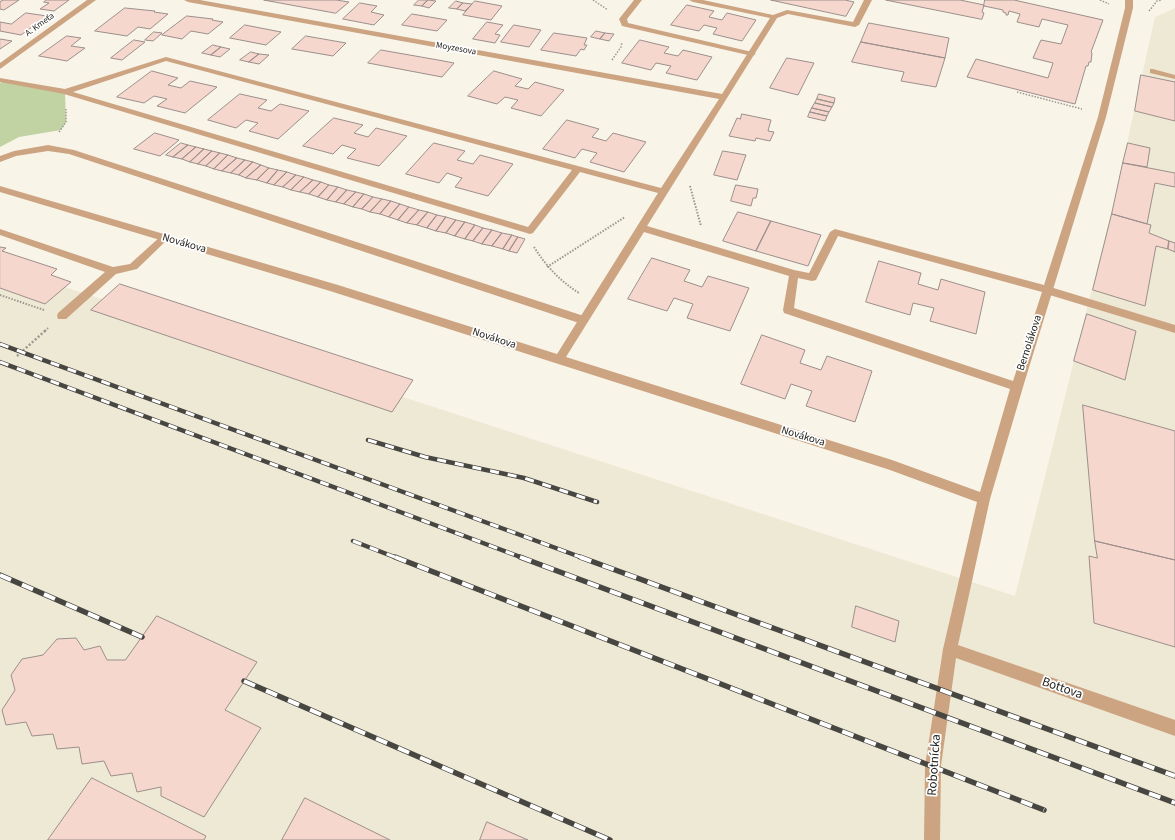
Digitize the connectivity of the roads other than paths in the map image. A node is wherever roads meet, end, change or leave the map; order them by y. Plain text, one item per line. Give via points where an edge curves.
1 (92, 0) edge
2 (188, 0) edge
3 (638, 0) edge
4 (693, 0) edge
5 (868, 0) edge
6 (1129, 0) edge
7 (774, 18) junction
8 (752, 54) junction
9 (0, 67) edge
10 (1153, 71) dead end
11 (1175, 77) edge
12 (0, 80) edge
13 (65, 92) junction
14 (724, 98) junction
15 (0, 159) edge
16 (578, 169) junction
17 (0, 189) edge
18 (664, 192) junction
19 (642, 228) junction
20 (0, 232) edge
21 (164, 238) junction
22 (113, 271) junction
23 (794, 274) junction
24 (1047, 290) junction
25 (62, 316) road end
26 (583, 320) junction
27 (1175, 329) edge
28 (559, 360) junction
29 (1017, 387) junction
30 (984, 499) junction
31 (950, 649) junction
32 (944, 690) joint
33 (1175, 728) edge
34 (932, 840) edge

1 - 9 street, A. Kmeťa
2 - 14 street, Moyzesova
3 - 8 street via 624,19 625,24
4 - 7 street
5 - 7 street via 855,25 787,12
6 - 24 street, Bernolákova via 1102,117
7 - 8 street
8 - 14 street
10 - 11 street
12 - 13 street
13 - 16 street via 166,59
13 - 16 street via 530,231
14 - 18 street
15 - 26 street via 48,148 71,152
16 - 18 street
17 - 21 street, Novákova
18 - 19 street
19 - 23 street
19 - 26 street
20 - 22 street
21 - 22 street via 133,267
21 - 28 street, Novákova via 334,288
22 - 25 street
23 - 24 street via 812,277 836,232
23 - 29 street via 788,310
24 - 27 street
24 - 29 street, Bernolákova
26 - 28 street
28 - 30 street, Novákova via 892,465
29 - 30 street, Bernolákova
30 - 31 street, Bernolákova
31 - 32 street, Bernolákova
31 - 33 street, Bottova
32 - 34 street, Robotnícka via 933,766

